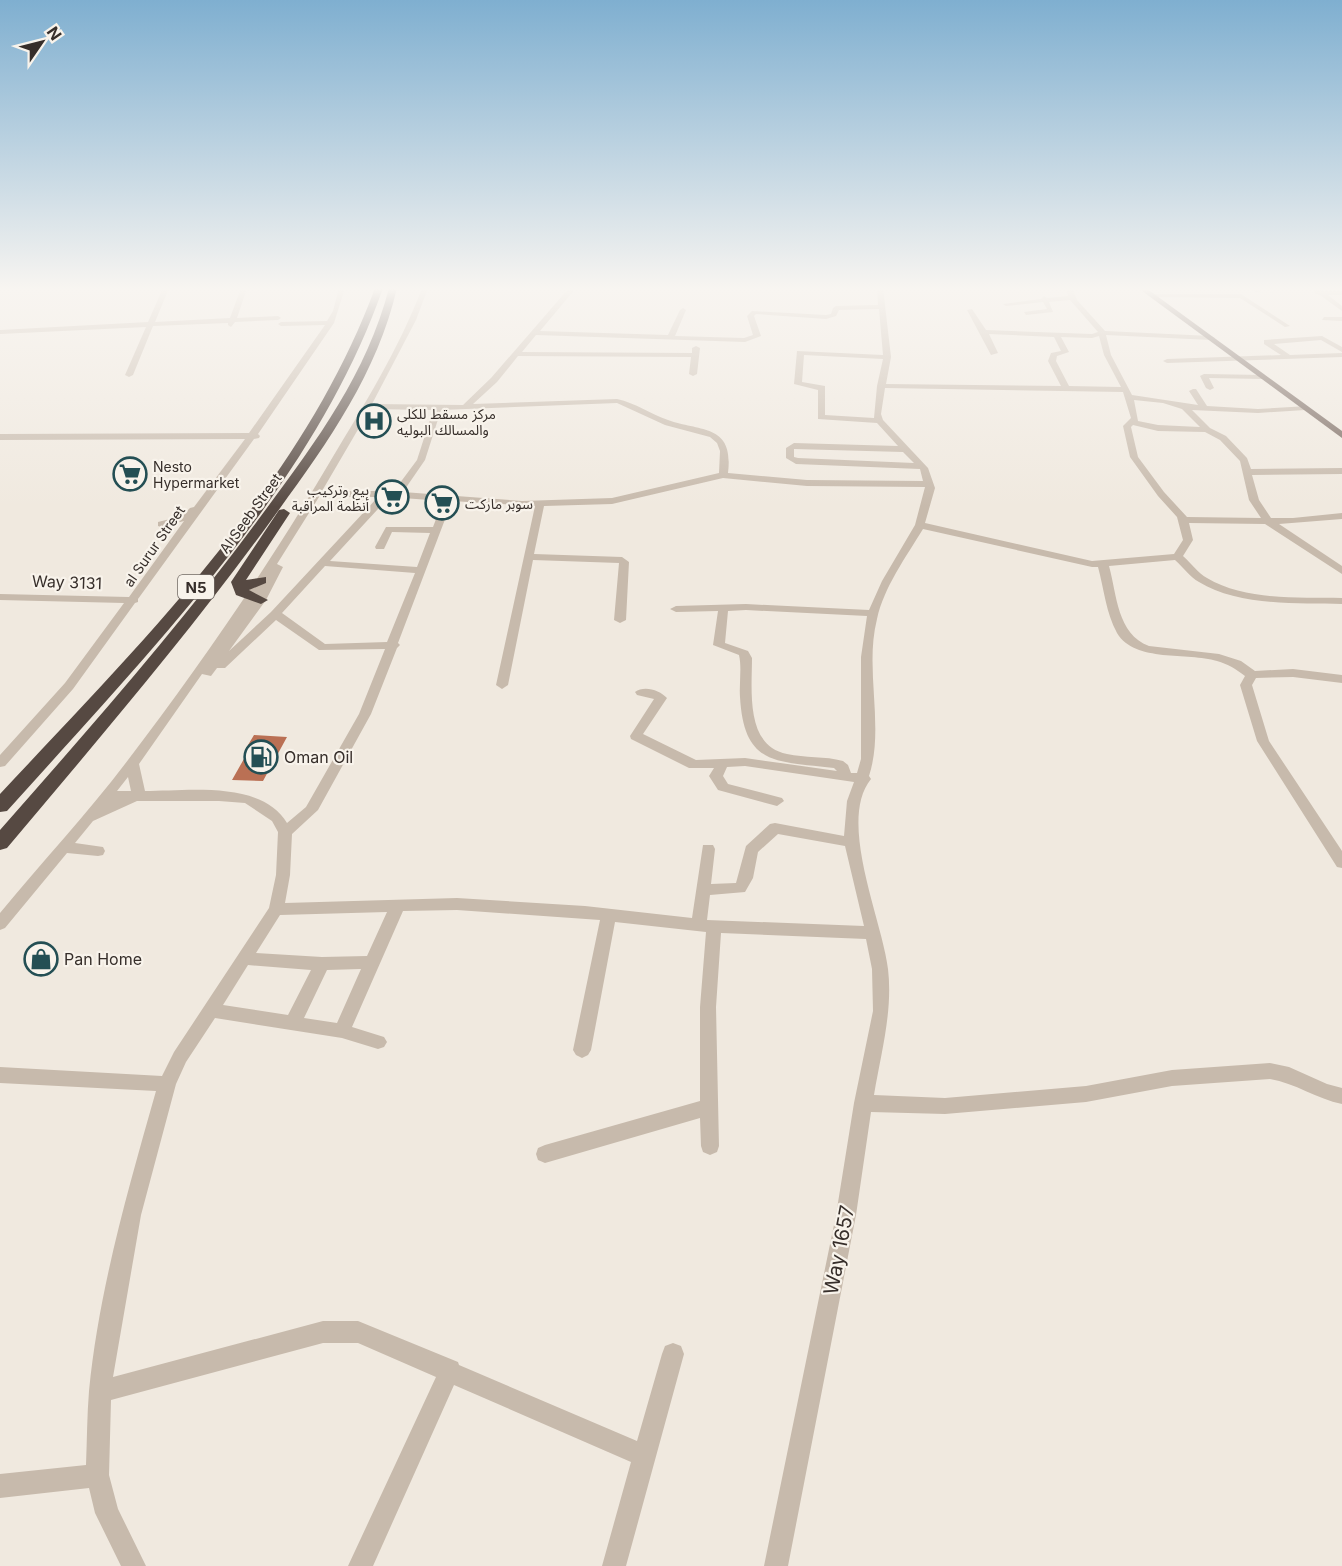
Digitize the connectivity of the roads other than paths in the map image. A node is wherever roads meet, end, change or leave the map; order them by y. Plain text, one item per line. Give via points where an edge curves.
1 (135, 361) edge
2 (304, 361) edge
3 (350, 361) edge
4 (367, 361) edge
5 (371, 361) edge
6 (391, 361) edge
7 (511, 361) edge
8 (694, 361) edge
9 (799, 361) edge
10 (886, 361) edge
11 (1052, 361) edge
12 (1111, 361) edge
13 (1242, 361) edge
14 (693, 374) dead end
15 (129, 375) dead end
16 (1263, 377) junction
17 (358, 383) junction
18 (881, 386) junction
19 (1066, 388) junction
20 (1210, 388) dead end
21 (1193, 391) dead end
22 (283, 393) junction
23 (1128, 394) junction
24 (467, 405) junction
25 (367, 406) junction
26 (1185, 407) junction
27 (438, 408) junction
28 (1204, 408) junction
29 (1305, 408) junction
30 (267, 412) junction
31 (879, 421) junction
32 (1132, 422) junction
33 (1206, 430) junction
34 (329, 433) junction
35 (1342, 435) edge
36 (227, 436) junction
37 (255, 436) junction
38 (0, 437) edge
39 (906, 449) junction
40 (232, 462) junction
41 (922, 466) junction
42 (1342, 471) edge
43 (1248, 472) junction
44 (723, 475) junction
45 (930, 484) junction
46 (391, 494) junction
47 (313, 498) junction
48 (448, 498) junction
49 (540, 503) junction
50 (1342, 516) edge
51 (1183, 520) junction
52 (1268, 521) junction
53 (920, 525) junction
54 (437, 530) junction
55 (380, 547) dead end
56 (170, 549) junction
57 (1176, 556) junction
58 (529, 557) junction
59 (321, 563) junction
60 (1104, 564) junction
61 (422, 570) junction
62 (1342, 571) edge
63 (261, 580) junction
64 (238, 582) junction
65 (145, 584) junction
66 (0, 597) edge
67 (255, 599) junction
68 (107, 600) junction
69 (134, 600) junction
70 (287, 601) junction
71 (1342, 601) edge
72 (723, 612) junction
73 (275, 614) junction
74 (872, 616) junction
75 (620, 620) dead end
76 (116, 624) junction
77 (394, 645) junction
78 (1252, 675) junction
79 (1342, 679) edge
80 (201, 680) junction
81 (502, 685) dead end
82 (641, 693) dead end
83 (153, 735) junction
84 (0, 763) edge
85 (132, 764) junction
86 (722, 765) junction
87 (845, 777) junction
88 (864, 780) junction
89 (109, 792) junction
90 (139, 795) junction
91 (777, 801) dead end
92 (0, 806) edge
93 (89, 817) junction
94 (285, 832) junction
95 (850, 842) junction
96 (0, 843) edge
97 (64, 847) junction
98 (708, 849) dead end
99 (98, 851) dead end
100 (1342, 863) edge
101 (704, 890) junction
102 (398, 905) junction
103 (276, 909) junction
104 (609, 915) junction
105 (0, 924) edge
106 (706, 926) junction
107 (873, 933) junction
108 (243, 958) junction
109 (374, 963) junction
110 (322, 964) junction
111 (210, 1010) junction
112 (293, 1023) junction
113 (342, 1032) junction
114 (378, 1042) dead end
115 (582, 1050) dead end
116 (0, 1075) edge
117 (167, 1084) junction
118 (1342, 1096) edge
119 (863, 1103) junction
120 (708, 1107) junction
121 (710, 1146) dead end
122 (545, 1155) dead end
123 (673, 1354) dead end
124 (450, 1370) junction
125 (100, 1392) junction
126 (644, 1456) junction
127 (97, 1475) junction
128 (0, 1486) edge
129 (134, 1566) edge
130 (360, 1566) edge
131 (614, 1566) edge
132 (776, 1566) edge

1 - 15 street
2 - 22 street, al Surur Street
3 - 92 highway, Al Seeb Street / N5 via 286,468 201,580 143,650
4 - 17 highway, Al Seeb Street / N5
5 - 17 highway
6 - 25 street
7 - 24 street
8 - 14 street
9 - 31 street via 798,384 822,388 821,417
10 - 18 street
11 - 19 street
12 - 23 street
13 - 16 main road
16 - 20 street via 1204,376
16 - 29 main road
17 - 34 highway, Al Seeb Street / N5
18 - 19 street
18 - 31 street
19 - 23 street
21 - 28 street
22 - 30 street, al Surur Street
22 - 37 street, al Surur Street via 277,410
23 - 26 street
23 - 32 street via 1135,411
24 - 27 street
24 - 44 street via 617,401 634,404 665,422 717,438 723,448
25 - 27 street
25 - 47 street
26 - 28 street
26 - 33 street
27 - 46 street via 421,460
28 - 29 street
29 - 35 main road
30 - 36 street via 248,430
30 - 37 street, al Surur Street
31 - 39 street
32 - 33 street
32 - 51 street via 1127,426 1134,457
33 - 43 street via 1223,438 1244,460
34 - 64 highway via 330,439
34 - 96 highway, Al Seeb Street / N5 via 165,652
36 - 37 street
36 - 38 street
37 - 40 street, al Surur Street
37 - 69 street, al Surur Street via 174,559
39 - 41 street
39 - 41 street via 794,446 790,448 790,458
40 - 56 street, al Surur Street
40 - 56 street via 224,466 192,512 177,522 161,525 174,532
41 - 45 street
42 - 43 street
43 - 52 street via 1254,500
44 - 45 street via 807,483
44 - 49 street via 612,501
45 - 53 street, Way 1657
46 - 47 street
46 - 48 street
46 - 59 street
47 - 63 street
47 - 67 street via 305,520
48 - 49 street
48 - 54 street
49 - 58 street
50 - 52 street
51 - 52 street
51 - 57 street via 1188,540
52 - 62 street
53 - 60 street via 1065,559
53 - 74 street, Way 1657
54 - 55 street via 389,530
54 - 61 street
56 - 65 street, al Surur Street
57 - 60 street
57 - 71 street via 1203,581 1227,590 1263,597
58 - 75 street via 622,560 625,564
58 - 81 street
59 - 61 street
59 - 70 street
60 - 78 street via 1122,631 1133,644 1221,656
61 - 77 street
63 - 64 highway via 249,586
63 - 67 street
64 - 67 highway via 241,592
65 - 68 street
65 - 69 street, al Surur Street
66 - 68 street, Way 3131
67 - 70 street
67 - 80 street
67 - 83 street
68 - 69 street, Way 3131
68 - 76 street via 118,609
69 - 76 street, al Surur Street
70 - 73 street
72 - 74 street
72 - 74 street via 682,611 746,606
72 - 87 street via 719,645 744,653 746,658 746,699 753,738 772,755 838,764
73 - 77 street via 323,648
73 - 80 street
74 - 88 street, Way 1657
76 - 84 street, al Surur Street via 69,686
77 - 94 street via 365,714 311,810
78 - 79 street via 1293,673
78 - 100 street via 1246,685 1263,741
80 - 83 street
82 - 86 street via 660,698 656,708 642,720 636,736 694,765
83 - 85 street
85 - 89 street
85 - 90 street
86 - 87 street via 745,762
86 - 91 street via 716,776 723,787
87 - 88 street
88 - 95 street, Way 1657 via 854,801
89 - 90 street
89 - 93 street
90 - 93 street
90 - 94 street via 248,799 277,818
93 - 97 street
94 - 103 street via 283,875
95 - 101 street via 775,828 751,850 740,888
95 - 107 street, Way 1657
97 - 99 street
97 - 105 street
98 - 101 street
101 - 106 street
102 - 103 street
102 - 104 street via 524,907
102 - 109 street
103 - 108 street
104 - 106 street
104 - 115 street
106 - 107 street
106 - 120 street
107 - 119 street, Way 1657 via 880,969 881,1011
108 - 110 street
108 - 111 street
109 - 110 street
109 - 113 street
110 - 112 street
111 - 112 street
111 - 117 street
112 - 113 street
113 - 114 street
116 - 117 street
117 - 125 street via 131,1215
118 - 119 street via 1270,1071 1172,1078 1086,1094 957,1106
119 - 132 street, Way 1657 via 846,1215
120 - 121 street
120 - 122 street
123 - 126 street
124 - 125 street via 358,1332 323,1332
124 - 126 street
124 - 130 street
125 - 127 street
126 - 131 street
127 - 128 street
127 - 129 street via 107,1513

